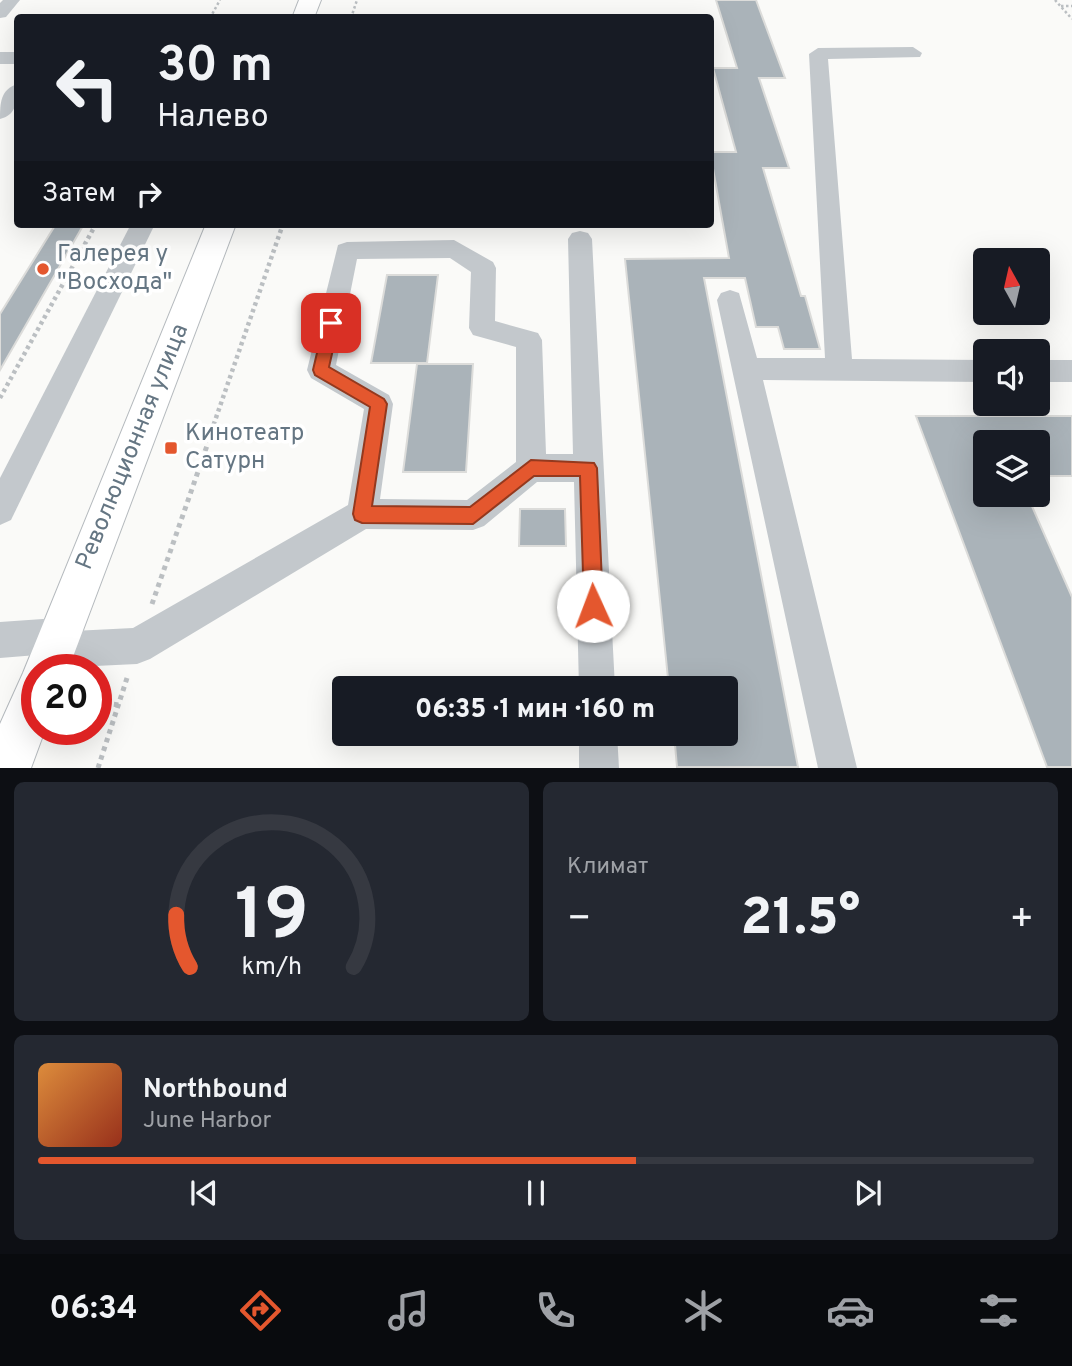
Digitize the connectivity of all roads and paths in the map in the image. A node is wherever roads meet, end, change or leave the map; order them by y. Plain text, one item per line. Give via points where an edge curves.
1 (12, 0) edge
2 (1055, 0) edge
3 (1060, 6) junction
4 (1072, 6) edge
5 (0, 13) edge
6 (1072, 19) edge
7 (914, 53) dead end
8 (14, 95) edge
9 (0, 113) edge
10 (94, 228) edge
11 (141, 228) edge
12 (219, 228) edge
13 (282, 228) edge
14 (580, 239) dead end
15 (730, 300) dead end
16 (746, 369) junction
17 (839, 370) junction
18 (973, 371) edge
19 (1050, 371) edge
20 (1072, 371) edge
21 (0, 398) edge
22 (531, 468) junction
23 (588, 468) junction
24 (0, 510) edge
25 (362, 514) junction
26 (0, 640) edge
27 (137, 646) junction
28 (31, 654) edge
29 (51, 654) edge
30 (92, 654) edge
31 (597, 676) edge
32 (112, 704) edge
33 (119, 705) junction
34 (21, 730) edge
35 (599, 746) edge
36 (6, 768) edge
37 (98, 768) edge
38 (600, 768) edge
39 (838, 768) edge

1 - 5 lane
2 - 3 path
3 - 4 path
3 - 6 path
7 - 17 lane via 818,54
8 - 9 lane
10 - 21 path
11 - 24 lane
12 - 29 main road, Революционная улица
13 - 27 path
14 - 23 lane
15 - 16 lane
16 - 17 lane
16 - 39 lane
17 - 18 lane
19 - 20 lane
22 - 23 lane
22 - 25 lane via 473,515
22 - 25 lane via 529,340 482,328 484,268 454,249 347,251 321,370 379,404
23 - 31 lane
25 - 27 lane
26 - 28 lane
27 - 30 lane
27 - 33 path
32 - 33 path
33 - 37 path
34 - 36 main road, Революционная улица
35 - 38 lane

